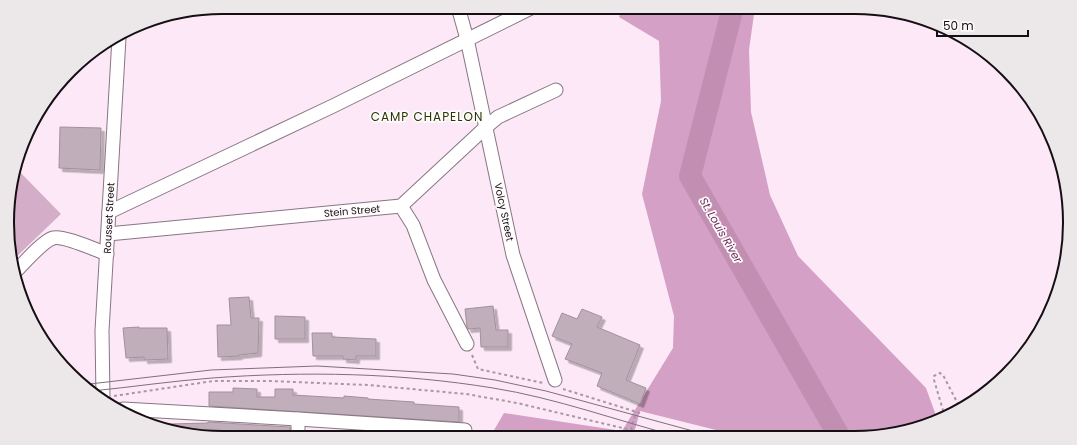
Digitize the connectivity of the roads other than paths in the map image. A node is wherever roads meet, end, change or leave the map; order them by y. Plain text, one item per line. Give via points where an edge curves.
1 (460, 14) edge
2 (518, 14) edge
3 (467, 39) junction
4 (119, 42) edge
5 (556, 90) dead end
6 (486, 127) junction
7 (401, 206) junction
8 (109, 212) junction
9 (108, 234) junction
10 (107, 254) junction
11 (19, 268) edge
12 (467, 344) road end
13 (549, 382) road end
14 (105, 394) edge
15 (131, 409) edge
16 (298, 419) junction
17 (465, 430) dead end
18 (298, 431) edge

1 - 3 street, Volcy Street
2 - 3 street
3 - 6 street, Volcy Street
3 - 8 street
4 - 8 street, Rousset Street
5 - 6 street via 498,117
6 - 7 street
6 - 13 street, Volcy Street via 513,254
7 - 9 street, Stein Street
7 - 12 street via 413,225 434,280
8 - 9 street, Rousset Street
9 - 10 street, Rousset Street
10 - 11 street via 62,237 53,238
10 - 14 street, Rousset Street via 102,331
15 - 16 street
16 - 17 street
16 - 18 street

